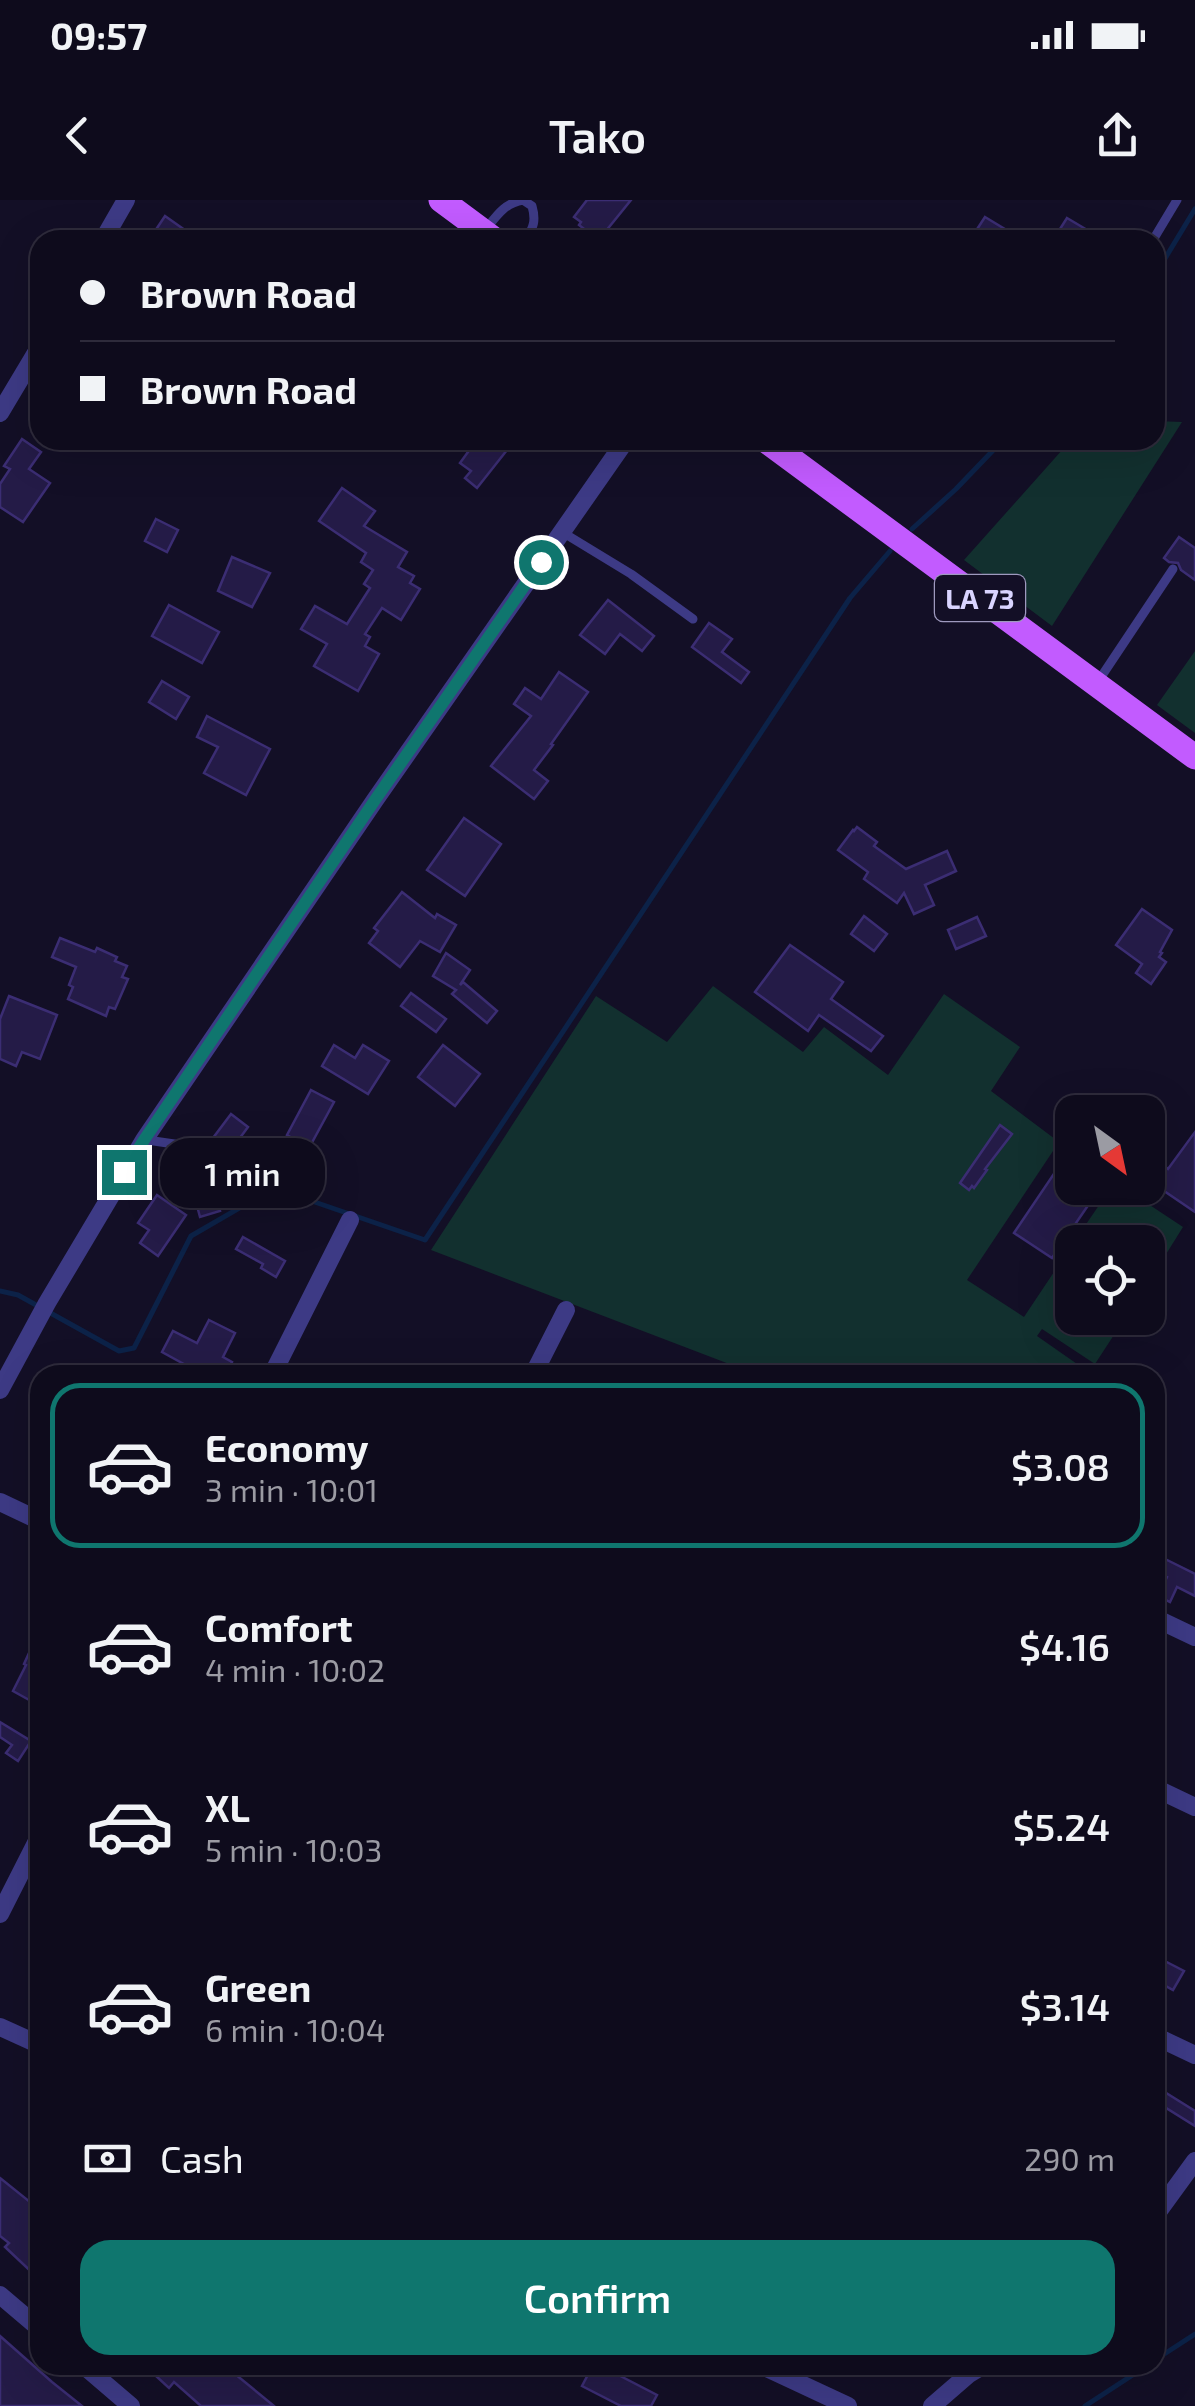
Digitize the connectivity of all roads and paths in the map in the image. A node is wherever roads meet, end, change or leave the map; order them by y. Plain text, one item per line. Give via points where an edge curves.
1 (126, 200) edge
2 (441, 200) edge
3 (1177, 200) edge
4 (109, 230) edge
5 (481, 230) edge
6 (492, 230) edge
7 (532, 230) edge
8 (1158, 230) edge
9 (30, 363) edge
10 (0, 413) edge
11 (619, 450) edge
12 (779, 450) edge
13 (562, 532) junction
14 (1173, 570) dead end
15 (693, 619) dead end
16 (1096, 685) junction
17 (1195, 757) edge
18 (144, 1140) junction
19 (286, 1174) dead end
20 (350, 1220) dead end
21 (566, 1310) dead end
22 (277, 1365) edge
23 (539, 1365) edge
24 (0, 1390) edge
25 (0, 1502) edge
26 (30, 1516) edge
27 (1165, 1623) edge
28 (1195, 1637) edge
29 (1165, 1793) edge
30 (1195, 1807) edge
31 (30, 1854) edge
32 (0, 1914) edge
33 (0, 2027) edge
34 (30, 2040) edge
35 (1165, 2041) edge
36 (1195, 2055) edge
37 (1195, 2161) edge
38 (1165, 2202) edge
39 (0, 2295) edge
40 (30, 2320) edge
41 (95, 2375) edge
42 (781, 2375) edge
43 (968, 2375) edge
44 (131, 2406) edge
45 (848, 2406) edge
46 (932, 2406) edge

1 - 4 street
2 - 5 main road
3 - 8 lane
6 - 7 lane via 502,210 523,200 536,218
9 - 10 street
11 - 13 street
12 - 16 main road, LA 73
13 - 15 lane
13 - 18 street
14 - 16 lane
16 - 17 main road, LA 73
18 - 19 lane
18 - 24 street
20 - 22 street
21 - 23 street
25 - 26 street
27 - 28 street
29 - 30 street
31 - 32 street
33 - 34 street
35 - 36 street
37 - 38 street
39 - 40 street
41 - 44 street
42 - 45 street
43 - 46 street

